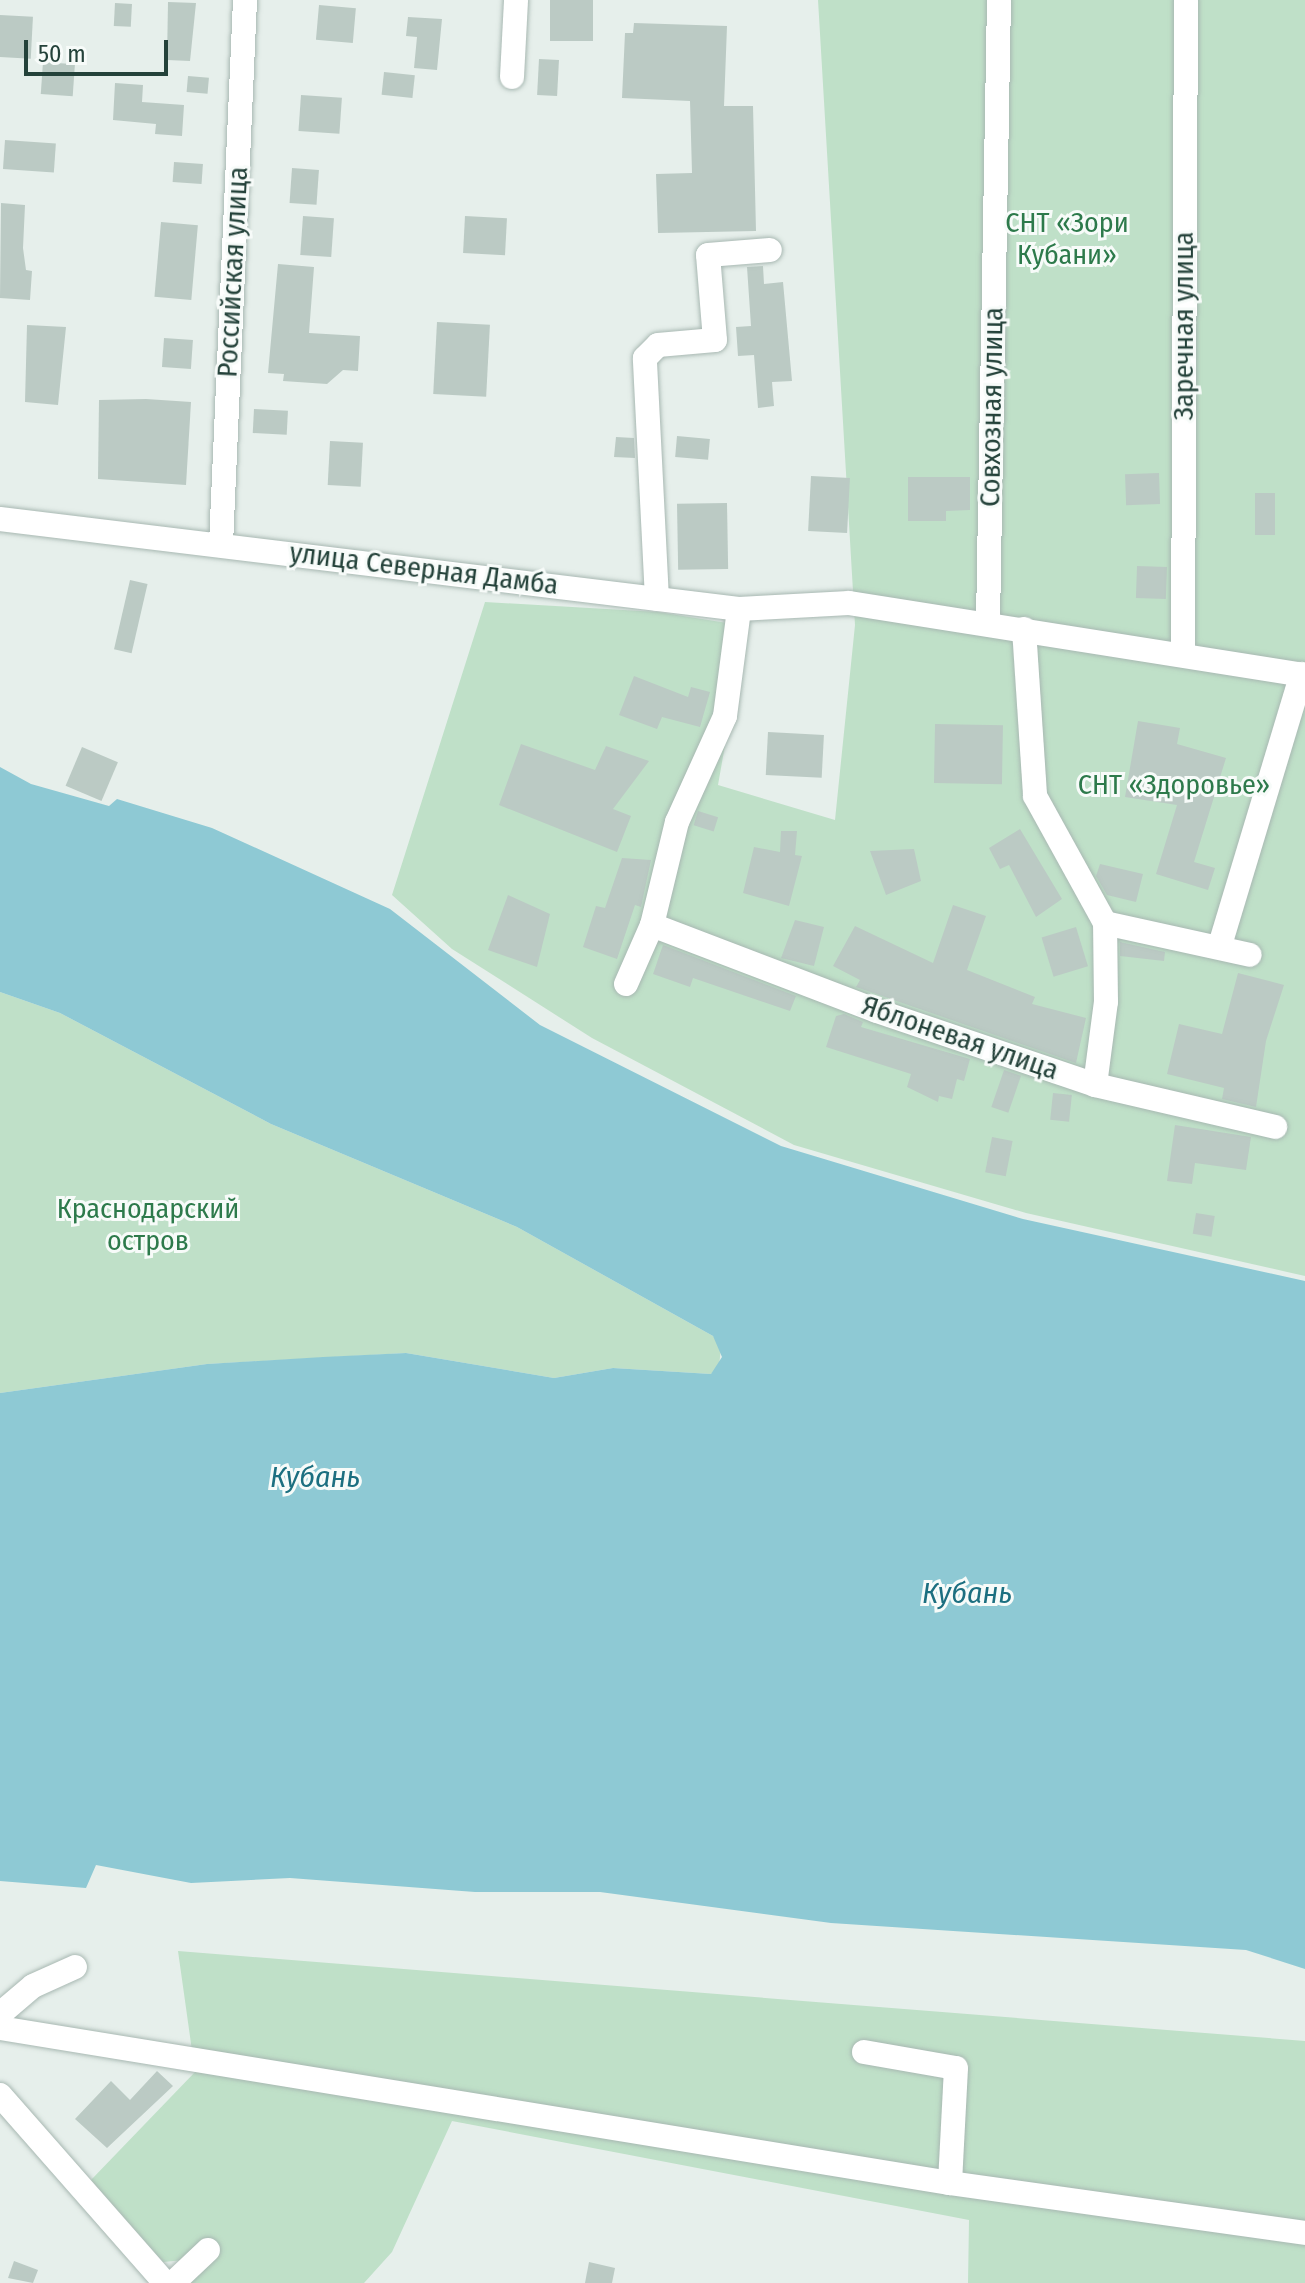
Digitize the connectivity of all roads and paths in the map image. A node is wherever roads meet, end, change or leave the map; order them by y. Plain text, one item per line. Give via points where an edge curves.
1 (245, 0) edge
2 (516, 0) edge
3 (999, 0) edge
4 (1186, 0) edge
5 (512, 77) dead end
6 (770, 250) dead end
7 (0, 519) edge
8 (221, 544) junction
9 (657, 599) junction
10 (739, 609) junction
11 (988, 622) junction
12 (1024, 629) junction
13 (1183, 652) junction
14 (1304, 674) edge
15 (1105, 923) junction
16 (652, 925) junction
17 (1220, 945) junction
18 (1250, 955) dead end
19 (626, 984) dead end
20 (1095, 1085) junction
21 (1275, 1127) dead end
22 (75, 1967) dead end
23 (0, 2014) edge
24 (0, 2028) edge
25 (864, 2052) dead end
26 (0, 2095) edge
27 (950, 2183) junction
28 (1305, 2233) edge
29 (208, 2250) dead end
30 (165, 2283) edge
31 (173, 2283) edge

1 - 8 street, Российская улица
2 - 5 street
3 - 11 street, Совхозная улица
4 - 13 street, Заречная улица
6 - 9 street via 708,255 715,340 658,345 645,358
7 - 8 street, улица Северная Дамба
8 - 9 street, улица Северная Дамба
9 - 10 street, улица Северная Дамба
10 - 11 street, улица Северная Дамба via 849,603
10 - 16 street via 725,716 677,822
11 - 12 street, улица Северная Дамба
12 - 13 street, улица Северная Дамба
12 - 15 street via 1035,796
13 - 14 street, улица Северная Дамба
14 - 17 street
15 - 17 street
15 - 20 street via 1106,1002
16 - 19 street
16 - 20 street, Яблоневая улица via 877,1011
17 - 18 street
20 - 21 street, Яблоневая улица
22 - 23 street via 33,1986
24 - 27 street
25 - 27 street via 956,2068
26 - 30 street
27 - 28 street
29 - 31 street

